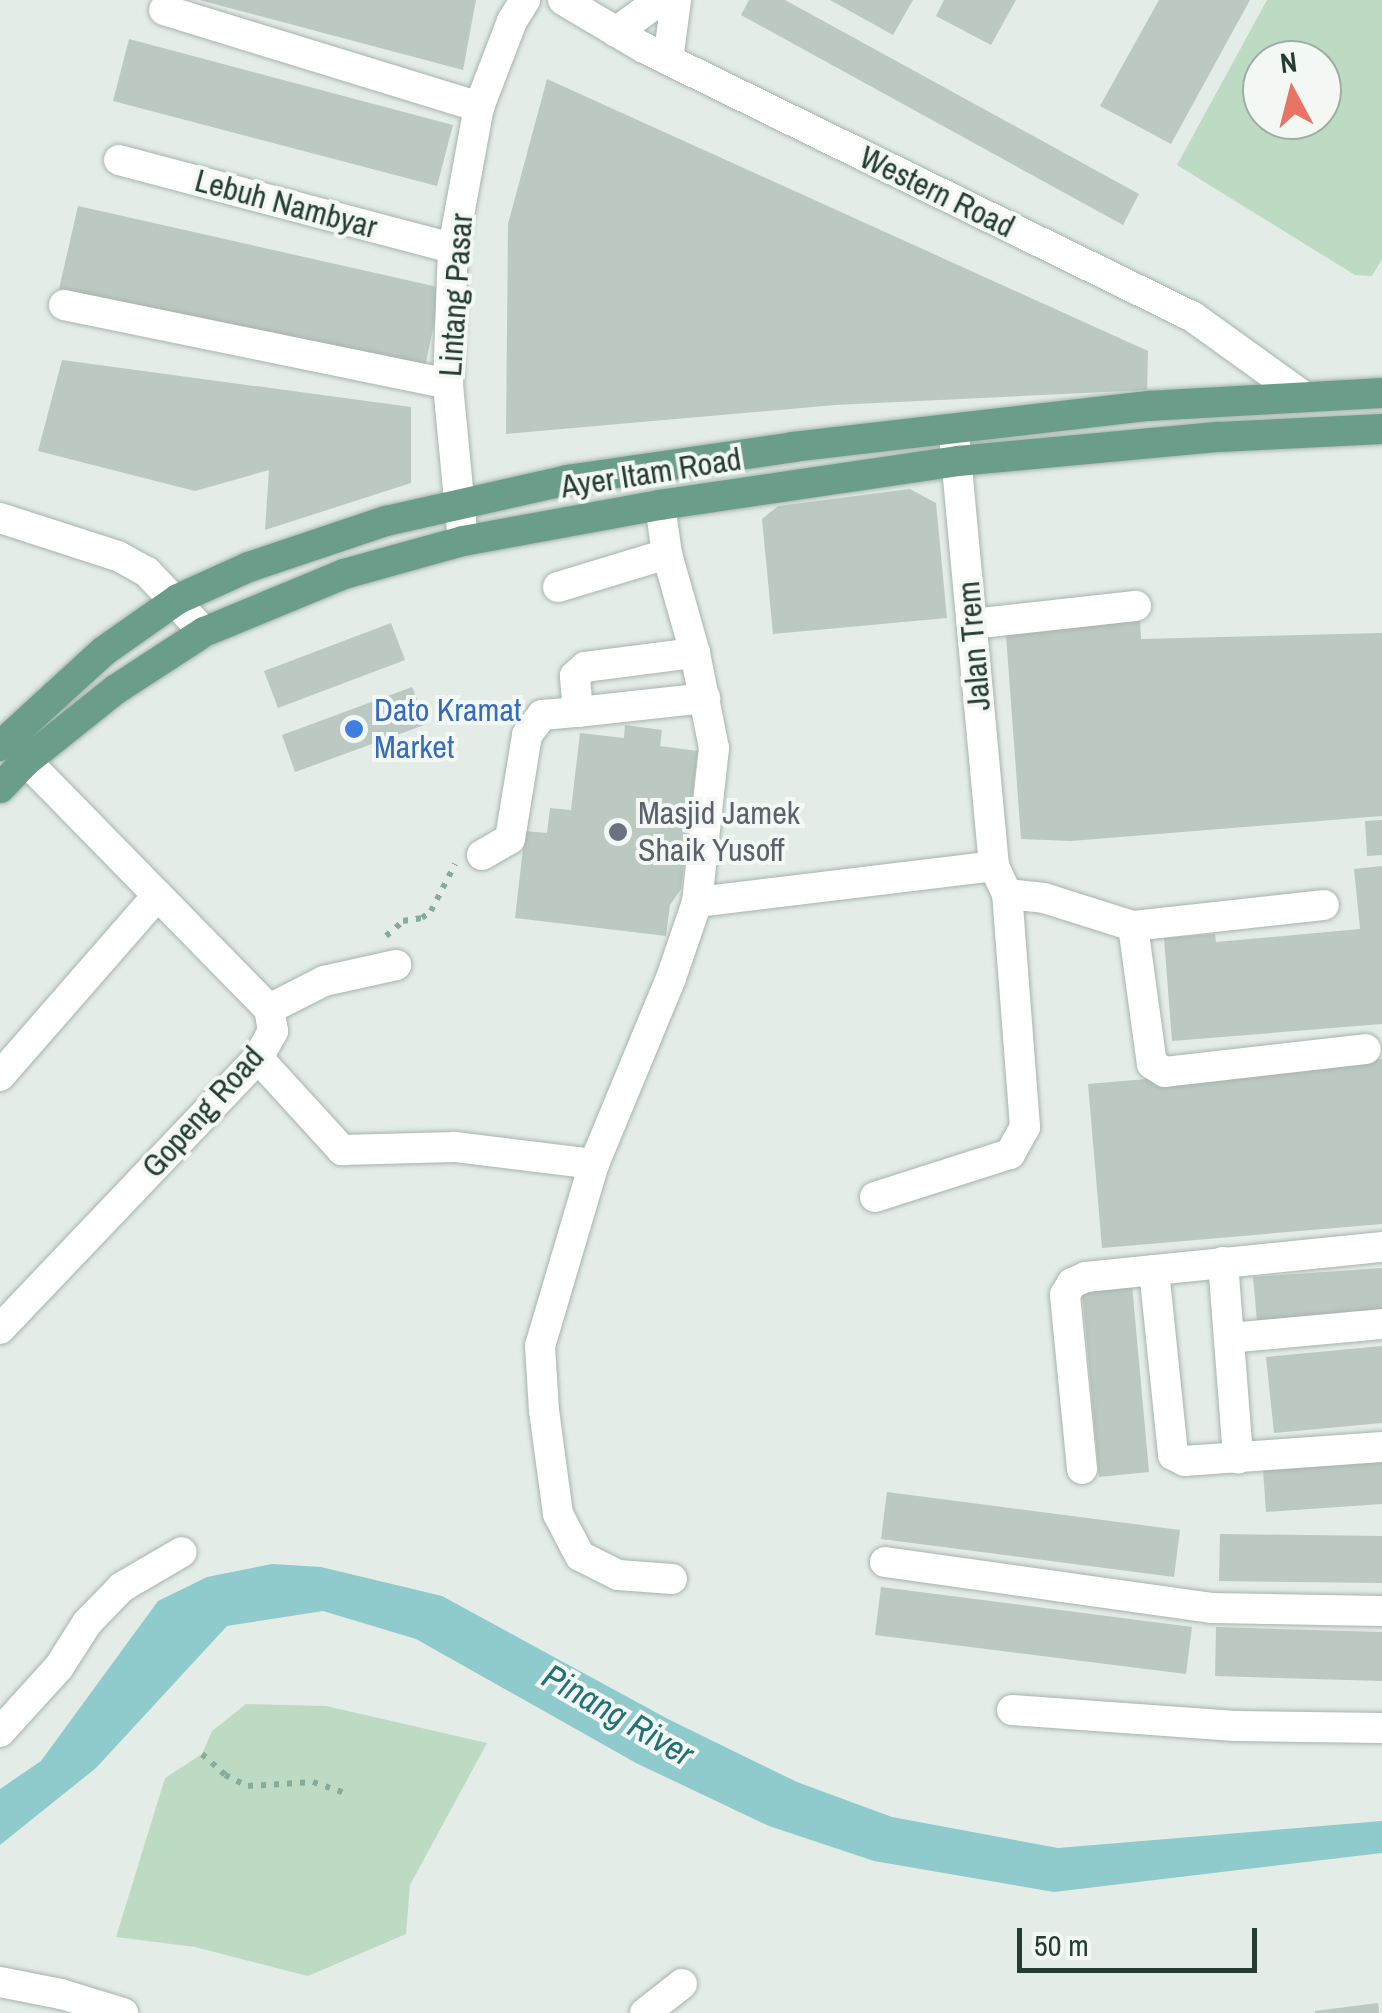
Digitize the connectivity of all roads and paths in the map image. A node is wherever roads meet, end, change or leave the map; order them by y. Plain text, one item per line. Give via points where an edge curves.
1 (524, 0) edge
2 (563, 0) edge
3 (660, 0) edge
4 (676, 0) edge
5 (164, 10) dead end
6 (616, 32) junction
7 (668, 60) junction
8 (479, 107) junction
9 (119, 160) dead end
10 (452, 248) junction
11 (64, 305) dead end
12 (448, 384) junction
13 (1382, 393) edge
14 (1303, 396) junction
15 (953, 428) junction
16 (1382, 429) edge
17 (958, 461) junction
18 (458, 503) junction
19 (660, 506) junction
20 (0, 518) edge
21 (464, 541) junction
22 (667, 554) junction
23 (558, 587) dead end
24 (178, 599) junction
25 (1136, 606) dead end
26 (972, 624) junction
27 (204, 632) junction
28 (695, 653) junction
29 (705, 698) junction
30 (578, 712) junction
31 (13, 753) edge
32 (0, 788) edge
33 (482, 855) joint
34 (994, 866) junction
35 (1007, 894) junction
36 (158, 895) junction
37 (697, 902) junction
38 (1324, 905) dead end
39 (1133, 926) junction
40 (383, 967) joint
41 (270, 1009) junction
42 (1366, 1049) dead end
43 (258, 1058) junction
44 (0, 1076) edge
45 (594, 1164) junction
46 (874, 1197) dead end
47 (1382, 1246) edge
48 (1223, 1262) junction
49 (1154, 1270) junction
50 (1382, 1324) edge
51 (0, 1329) edge
52 (1229, 1338) junction
53 (1382, 1447) edge
54 (1238, 1458) junction
55 (1082, 1469) dead end
56 (182, 1552) dead end
57 (885, 1562) dead end
58 (672, 1579) dead end
59 (1382, 1611) edge
60 (1012, 1710) dead end
61 (1382, 1728) edge
62 (0, 1732) edge
63 (202, 1754) dead end
64 (342, 1792) dead end
65 (0, 1982) edge
66 (682, 1984) dead end
67 (123, 2013) edge
68 (644, 2013) edge

1 - 8 street, Lintang Pasar
2 - 6 street, Western Road
3 - 6 street
4 - 7 street
5 - 8 street
6 - 7 street, Western Road
7 - 14 street, Western Road via 1192,317
8 - 10 street, Lintang Pasar
9 - 10 street, Lebuh Nambyar
10 - 12 street, Lintang Pasar
11 - 12 street
12 - 18 street, Lintang Pasar
13 - 14 main road, Ayer Itam Road
14 - 15 main road, Ayer Itam Road
15 - 17 street, Jalan Trem
15 - 18 main road, Ayer Itam Road via 568,480
16 - 17 main road, Ayer Itam Road
17 - 19 main road, Ayer Itam Road
17 - 26 street, Jalan Trem
18 - 21 street, Lintang Pasar
18 - 24 main road, Ayer Itam Road via 249,566
19 - 21 main road, Ayer Itam Road
19 - 22 street
20 - 24 street via 118,556
21 - 27 main road, Ayer Itam Road via 344,574
22 - 23 street
22 - 28 street
24 - 27 street
24 - 31 main road, Ayer Itam Road via 104,652
25 - 26 street
26 - 34 street, Jalan Trem
27 - 31 main road, Ayer Itam Road
28 - 29 street
28 - 30 street via 585,667 575,676
29 - 30 street
29 - 37 street via 714,748
30 - 33 street via 542,715 527,736 510,839
31 - 32 main road, Ayer Itam Road
31 - 36 street, Gopeng Road
33 - 40 path via 454,865 432,911 388,932
34 - 35 street, Jalan Trem
34 - 37 street
35 - 39 street via 1044,898
35 - 46 street via 1025,1127 1010,1154
36 - 41 street, Gopeng Road
36 - 44 street
37 - 45 street
38 - 39 street
39 - 42 street via 1152,1064 1165,1072
40 - 41 street via 324,981
41 - 43 street, Gopeng Road via 273,1032
43 - 45 street via 342,1150 454,1147
43 - 51 street, Gopeng Road
45 - 58 street via 540,1346 558,1514 580,1556 618,1575
47 - 48 street
48 - 49 street
48 - 52 street
49 - 54 street via 1173,1456 1185,1462
49 - 55 street via 1086,1278 1066,1295
50 - 52 street
52 - 54 street
53 - 54 street
56 - 62 street via 122,1587
57 - 59 street via 1213,1608
60 - 61 street via 1235,1726
63 - 64 path via 248,1786 312,1782
65 - 67 street
66 - 68 street

